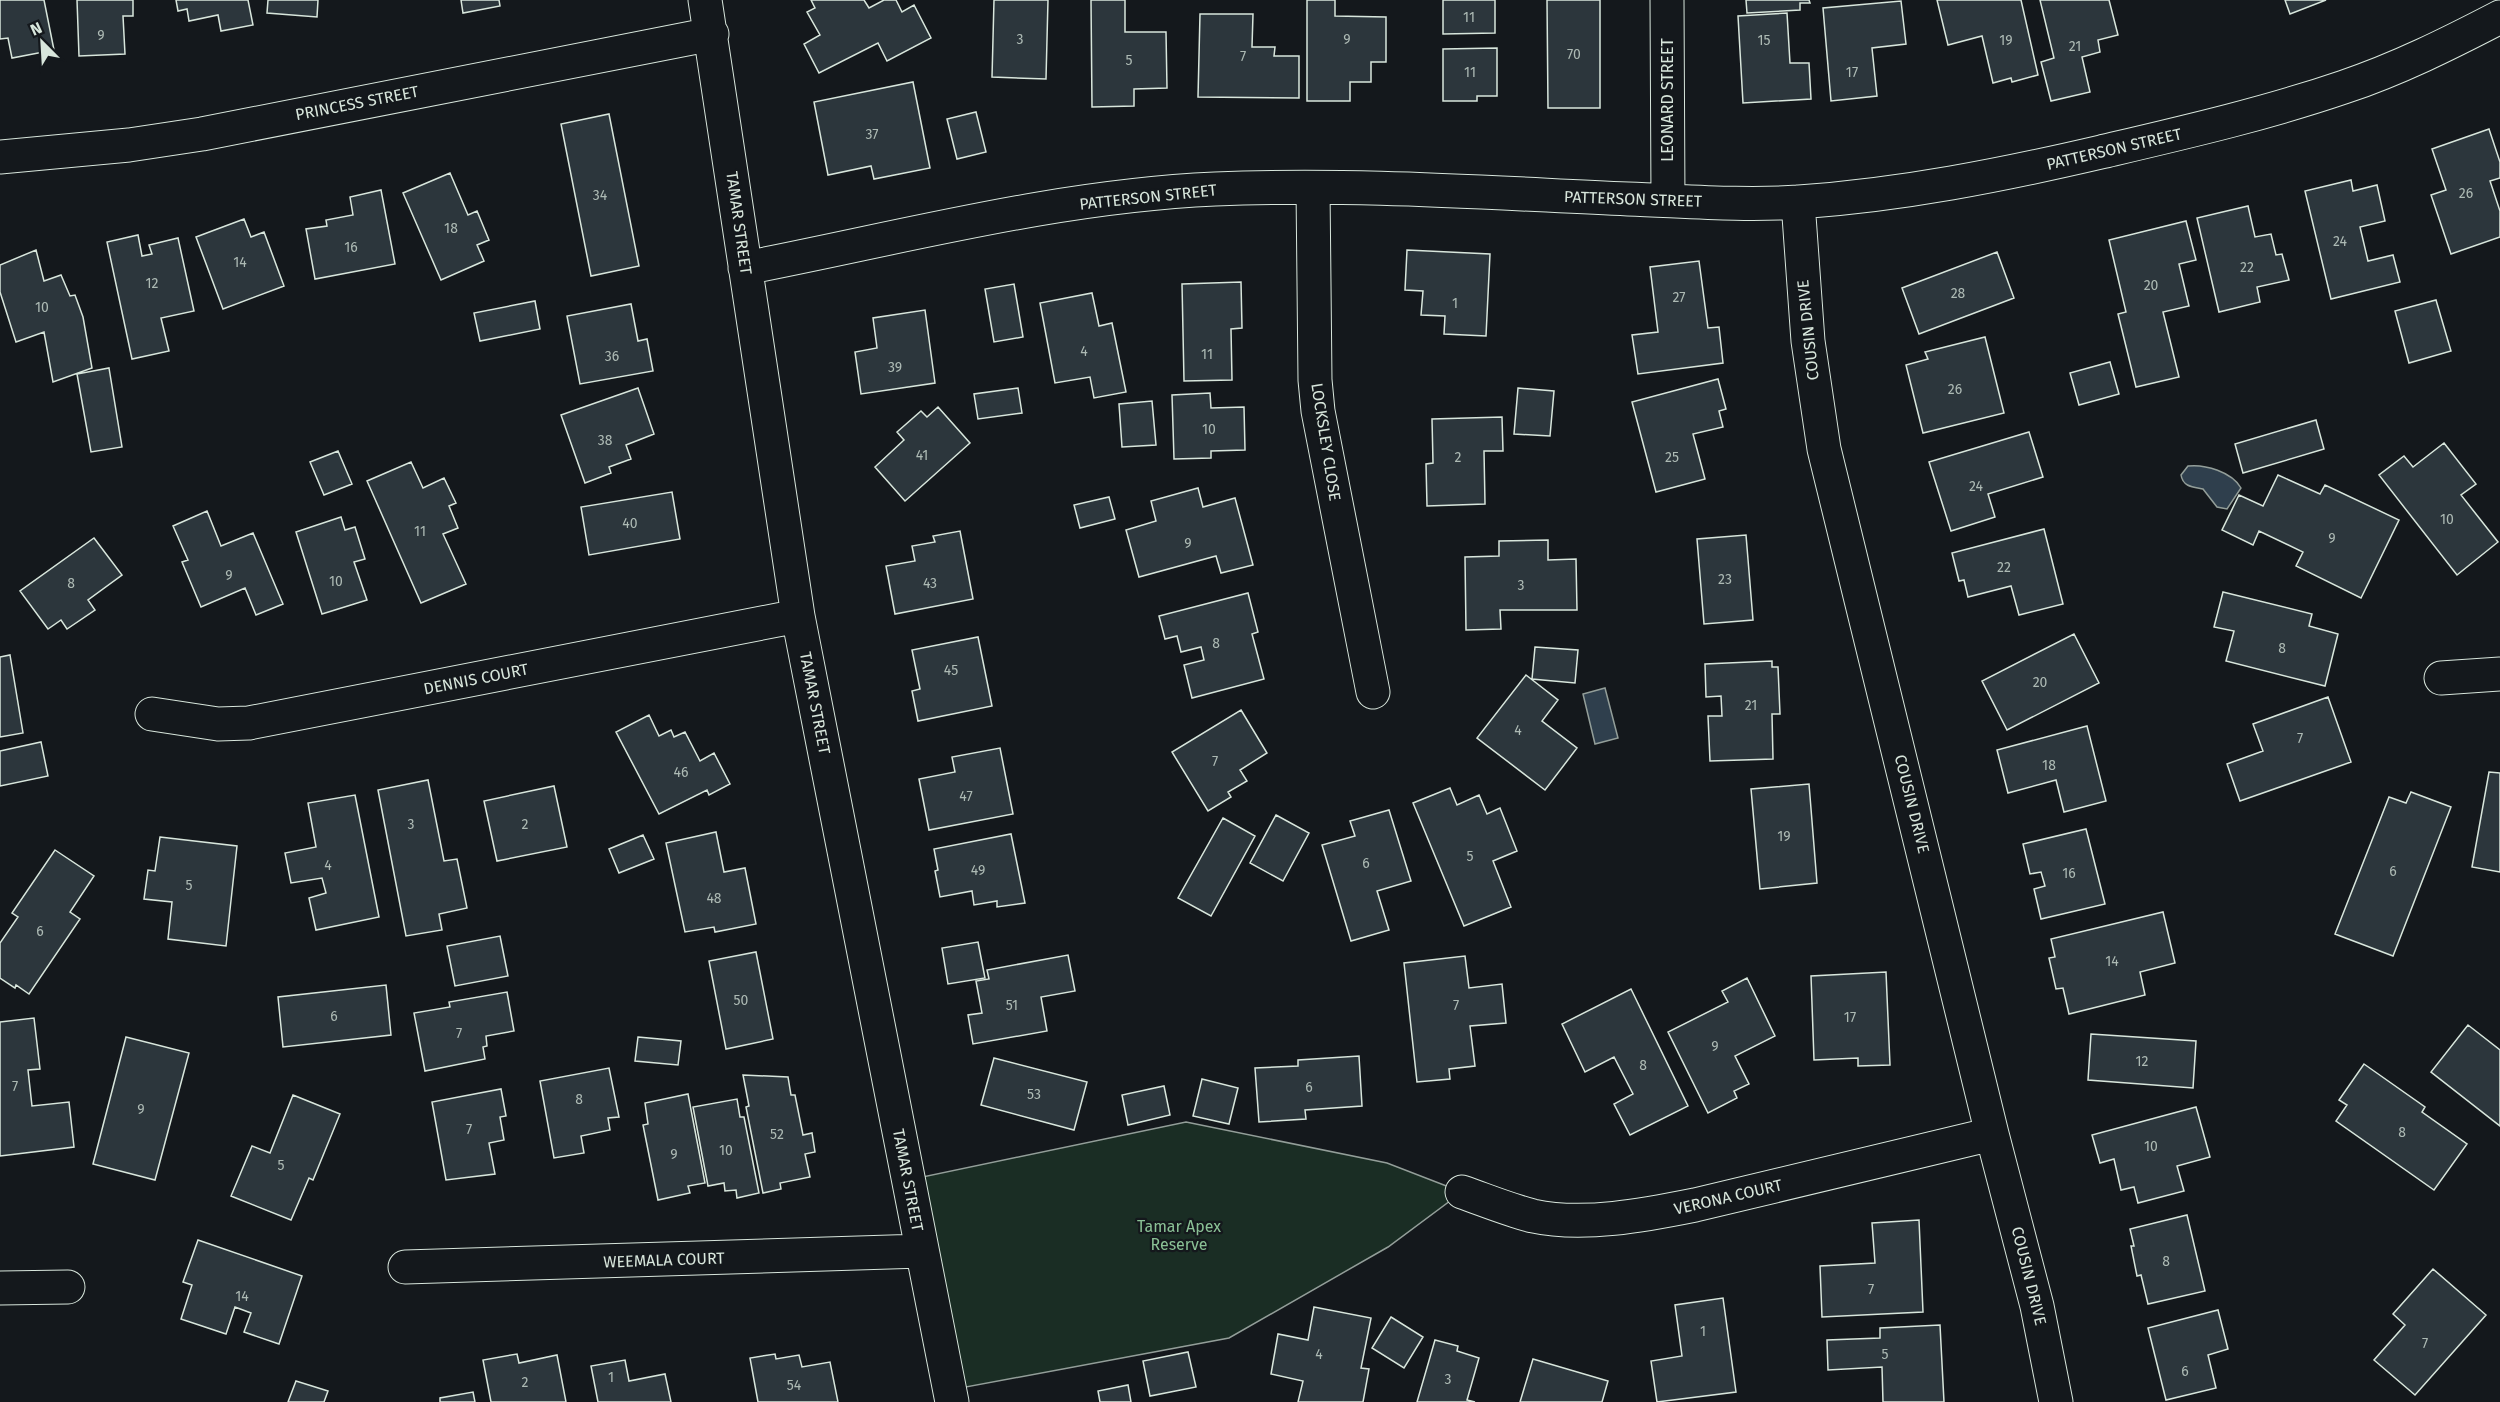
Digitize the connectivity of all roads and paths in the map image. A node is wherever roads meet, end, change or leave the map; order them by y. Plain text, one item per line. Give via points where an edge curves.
1 (705, 0) edge
2 (1667, 0) edge
3 (2500, 18) edge
4 (712, 34) junction
5 (0, 157) edge
6 (1313, 188) junction
7 (1668, 200) junction
8 (1798, 202) junction
9 (745, 268) junction
10 (798, 616) junction
11 (2500, 674) edge
12 (2441, 678) dead end
13 (1373, 692) dead end
14 (152, 714) dead end
15 (1992, 1134) junction
16 (1462, 1192) dead end
17 (922, 1251) junction
18 (405, 1267) dead end
19 (68, 1287) dead end
20 (0, 1288) edge
21 (952, 1402) edge
22 (2055, 1402) edge

1 - 4 street, TAMAR STREET
2 - 7 street, LEONARD STREET
3 - 8 street, PATTERSON STREET via 2348,86 2235,120 2015,171
4 - 5 street, PRINCESS STREET via 202,134 117,147
4 - 9 street, TAMAR STREET
6 - 7 street, PATTERSON STREET
6 - 9 street, PATTERSON STREET via 1217,189 1077,203
6 - 13 street, LOCKSLEY CLOSE via 1318,411
7 - 8 street, PATTERSON STREET
8 - 15 street, COUSIN DRIVE via 1808,340 1824,450
9 - 10 street, TAMAR STREET
10 - 14 street, DENNIS COURT via 249,723 218,724
10 - 17 street, TAMAR STREET
11 - 12 street
15 - 16 street, VERONA COURT via 1650,1214 1567,1219 1533,1216
15 - 22 street, COUSIN DRIVE via 2037,1306
17 - 18 street, WEEMALA COURT
17 - 21 street, TAMAR STREET
19 - 20 street

